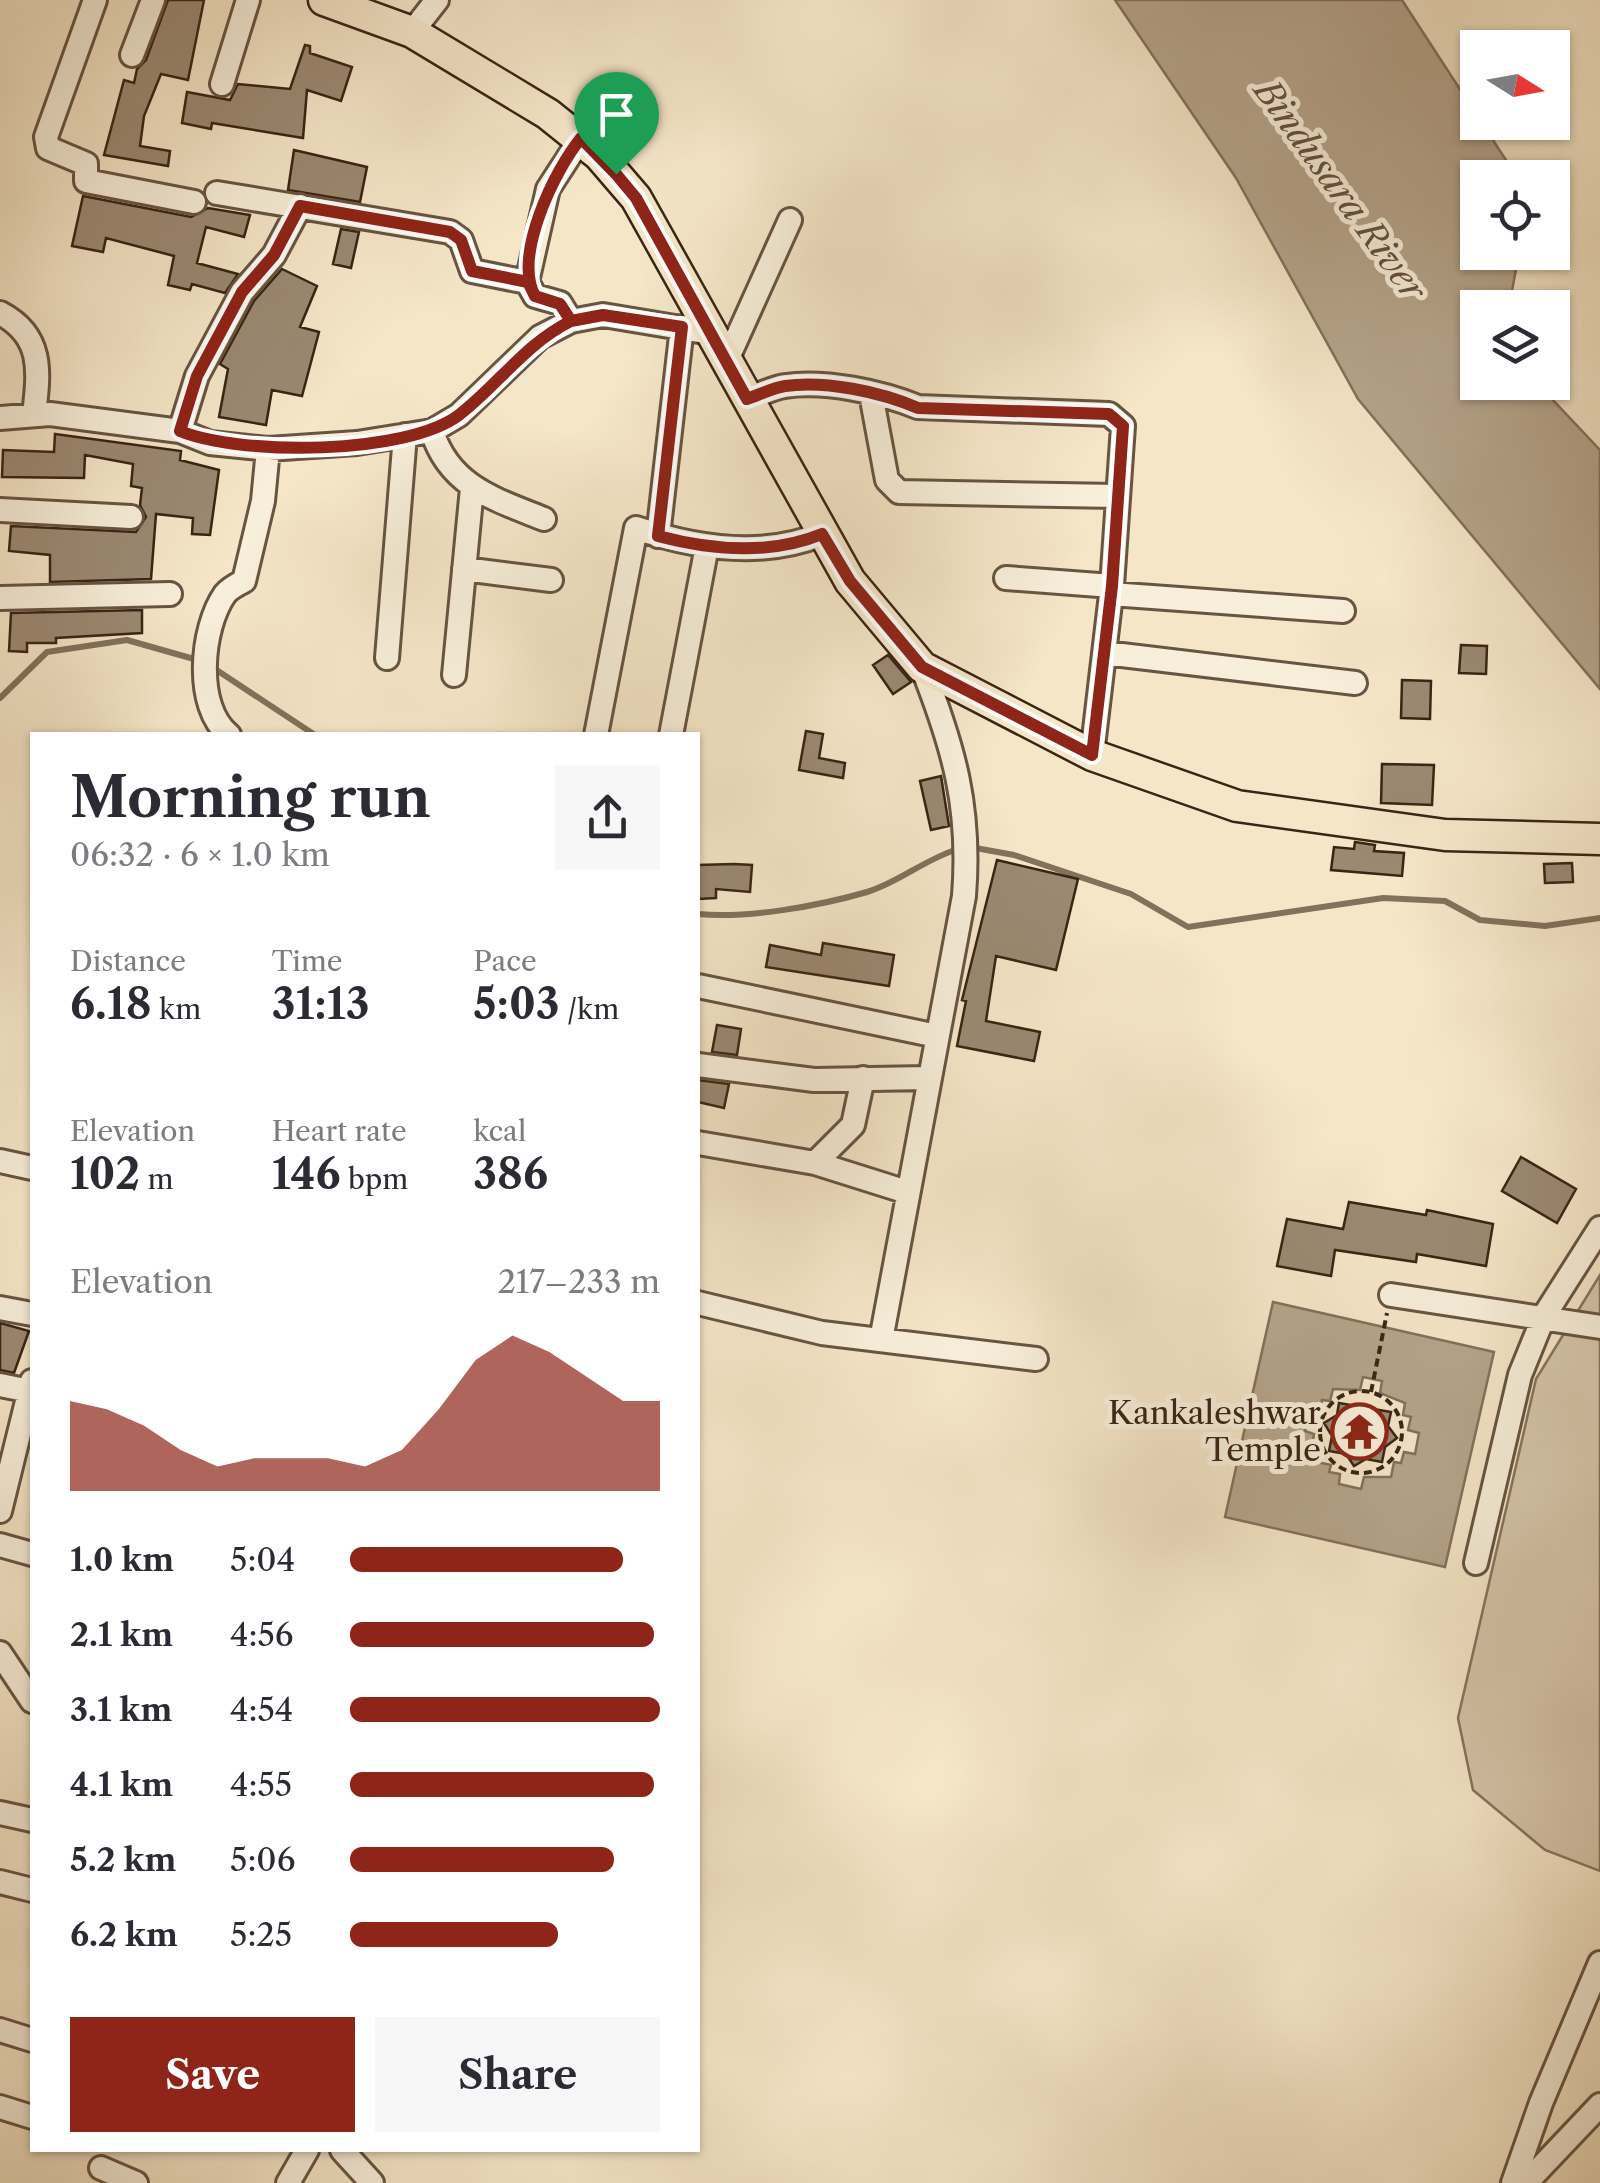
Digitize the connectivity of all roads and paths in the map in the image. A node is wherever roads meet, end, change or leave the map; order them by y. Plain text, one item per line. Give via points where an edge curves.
1 (95, 0) edge
2 (154, 0) edge
3 (248, 0) edge
4 (324, 0) edge
5 (437, 0) edge
6 (412, 32) junction
7 (132, 56) dead end
8 (222, 84) dead end
9 (581, 138) junction
10 (216, 193) dead end
11 (194, 202) dead end
12 (300, 206) junction
13 (790, 220) dead end
14 (528, 282) junction
15 (0, 314) edge
16 (571, 321) junction
17 (696, 330) junction
18 (727, 360) junction
19 (871, 394) junction
20 (747, 399) junction
21 (34, 415) junction
22 (0, 418) edge
23 (180, 431) junction
24 (432, 431) junction
25 (405, 435) junction
26 (268, 449) junction
27 (472, 488) junction
28 (1118, 496) junction
29 (0, 510) edge
30 (131, 518) dead end
31 (544, 519) dead end
32 (822, 534) junction
33 (658, 536) junction
34 (708, 546) junction
35 (464, 569) junction
36 (1006, 578) dead end
37 (551, 580) dead end
38 (1112, 590) junction
39 (170, 594) dead end
40 (0, 598) edge
41 (1343, 611) dead end
42 (1105, 653) junction
43 (388, 658) dead end
44 (922, 667) junction
45 (454, 675) dead end
46 (1356, 683) dead end
47 (227, 732) edge
48 (597, 732) edge
49 (672, 732) edge
50 (1092, 755) junction
51 (1600, 840) edge
52 (700, 986) edge
53 (936, 1036) junction
54 (700, 1065) edge
55 (862, 1078) junction
56 (928, 1078) junction
57 (700, 1143) edge
58 (0, 1161) edge
59 (815, 1163) junction
60 (30, 1168) edge
61 (907, 1192) junction
62 (1600, 1228) edge
63 (1391, 1295) dead end
64 (700, 1303) edge
65 (0, 1308) edge
66 (30, 1314) edge
67 (1544, 1316) junction
68 (1600, 1327) edge
69 (1384, 1328) dead end
70 (881, 1340) junction
71 (1036, 1359) dead end
72 (0, 1385) edge
73 (30, 1386) edge
74 (30, 1389) edge
75 (1371, 1392) junction
76 (7, 1453) edge
77 (0, 1511) edge
78 (0, 1545) edge
79 (30, 1553) edge
80 (1476, 1563) dead end
81 (0, 1658) edge
82 (30, 1698) edge
83 (0, 1813) edge
84 (30, 1820) edge
85 (0, 1882) edge
86 (30, 1890) edge
87 (1600, 1964) edge
88 (0, 2030) edge
89 (30, 2039) edge
90 (1600, 2105) edge
91 (0, 2106) edge
92 (30, 2116) edge
93 (306, 2152) edge
94 (344, 2152) edge
95 (101, 2168) dead end
96 (136, 2183) edge
97 (288, 2183) edge
98 (372, 2183) edge
99 (1512, 2183) edge
100 (1526, 2183) edge

1 - 11 street via 48,148 86,164 86,181
2 - 7 street
3 - 8 street
4 - 6 main road
5 - 6 street
6 - 9 main road
9 - 14 street via 548,189
9 - 17 main road via 636,198
10 - 12 street
12 - 14 street via 450,232 461,240 472,271
12 - 23 street via 274,255 242,292 197,376
13 - 18 street
14 - 16 street via 535,296 560,304
15 - 21 street via 29,334 40,365
16 - 17 street via 603,315
16 - 24 street via 540,337 459,415
17 - 18 main road
17 - 33 street
18 - 20 main road
19 - 20 street via 784,386
19 - 28 street via 887,480 899,492
19 - 28 street via 918,408 1109,414 1123,426
20 - 32 main road
21 - 22 street
21 - 23 street
23 - 26 street via 210,443
24 - 25 street
24 - 27 street via 453,473
25 - 26 street
25 - 43 street
26 - 47 street via 244,581 226,592 206,648 210,705
27 - 31 street
27 - 35 street
28 - 38 street
29 - 30 street
32 - 34 street via 760,548
32 - 44 main road via 850,581
33 - 34 street
33 - 48 street via 636,528
34 - 49 street
35 - 37 street
35 - 45 street
36 - 38 street
38 - 41 street
38 - 42 street
39 - 40 street
42 - 46 street
42 - 50 street
44 - 50 main road
44 - 53 street via 961,777 968,846
50 - 51 main road via 1237,806 1445,835
52 - 53 street
53 - 56 street
54 - 55 street via 814,1080
55 - 56 street
55 - 59 street via 853,1125
56 - 61 street
57 - 59 street
58 - 60 street
59 - 61 street
61 - 70 street
62 - 67 street
63 - 67 street
64 - 70 street
65 - 66 street
67 - 68 street
67 - 80 street via 1520,1376
69 - 75 path
70 - 71 street
72 - 73 street
74 - 76 street
75 - 75 path via 1333,1402 1320,1427 1335,1464 1360,1474 1385,1466 1401,1444 1400,1418
76 - 77 street
78 - 79 street
81 - 82 street
83 - 84 street
85 - 86 street
87 - 99 street
88 - 89 street
90 - 100 street
91 - 92 street
93 - 97 street
94 - 98 street
95 - 96 street

